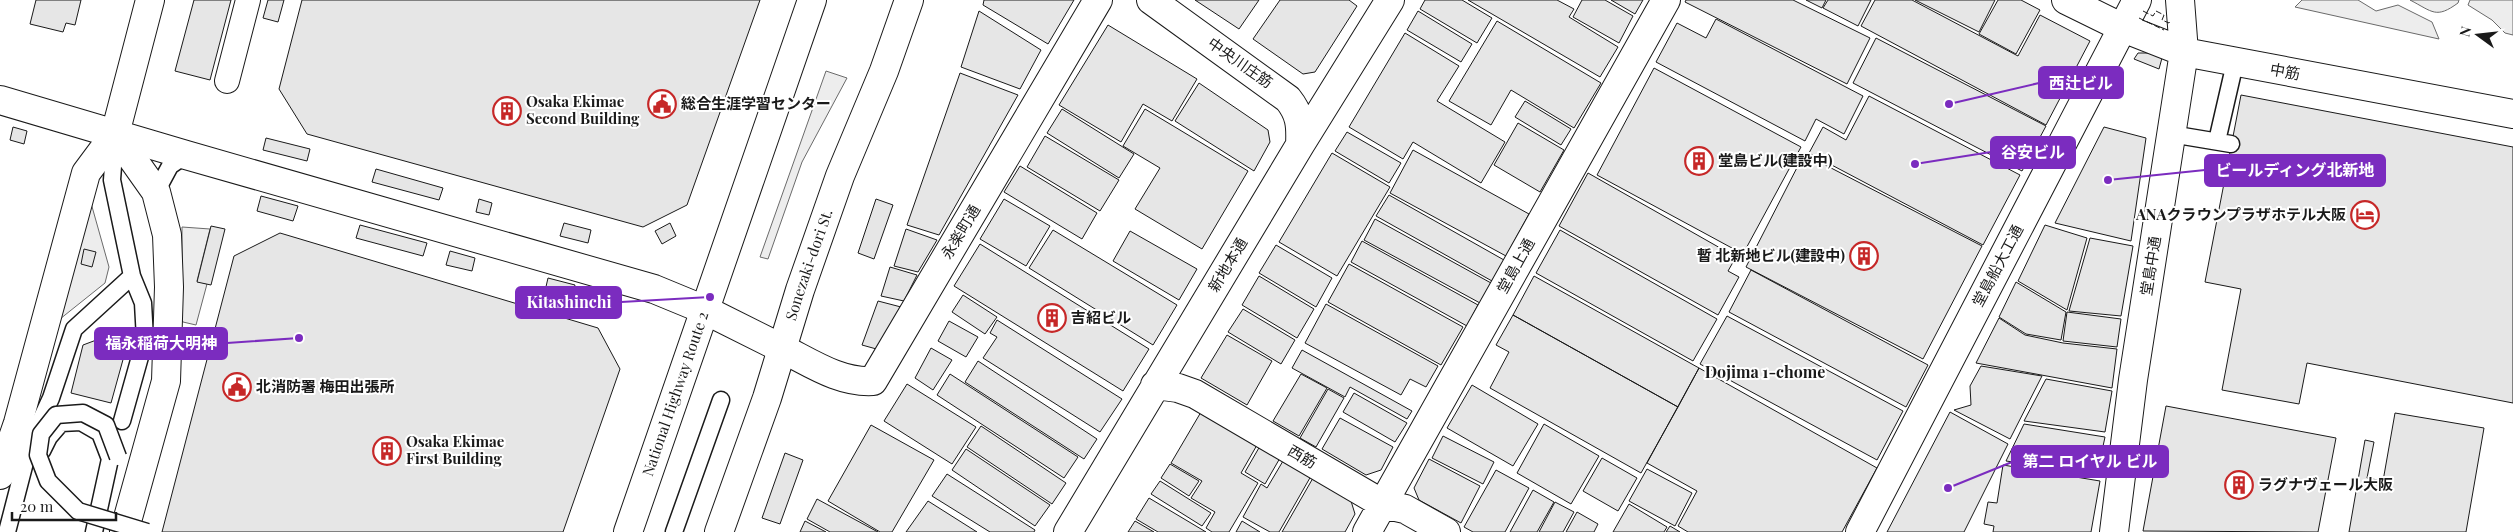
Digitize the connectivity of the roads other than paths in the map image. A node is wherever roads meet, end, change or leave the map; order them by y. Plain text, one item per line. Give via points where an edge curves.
1 (150, 0) edge
2 (248, 0) edge
3 (812, 0) edge
4 (1098, 0) edge
5 (1151, 0) edge
6 (1390, 0) edge
7 (1666, 0) edge
8 (2066, 0) edge
9 (2137, 0) edge
10 (2180, 0) edge
11 (905, 5) edge
12 (2122, 28) junction
13 (2184, 52) junction
14 (2235, 62) junction
15 (227, 81) dead end
16 (0, 100) edge
17 (2513, 114) edge
18 (115, 134) junction
19 (2171, 134) junction
20 (1300, 144) junction
21 (186, 155) junction
22 (156, 192) junction
23 (132, 276) junction
24 (705, 310) junction
25 (783, 349) junction
26 (1155, 385) junction
27 (721, 400) dead end
28 (122, 421) dead end
29 (0, 475) edge
30 (1383, 504) junction
31 (8, 532) edge
32 (17, 532) edge
33 (94, 532) edge
34 (101, 532) edge
35 (124, 532) edge
36 (147, 532) edge
37 (628, 532) edge
38 (674, 532) edge
39 (719, 532) edge
40 (1068, 532) edge
41 (1367, 532) edge
42 (1446, 532) edge
43 (1860, 532) edge
44 (2114, 532) edge

1 - 18 main road
2 - 15 street
3 - 24 main road, National Highway Route 2
4 - 25 main road, 永楽町通 via 873,381 862,382 835,375
5 - 20 main road, 中央川庄筋 via 1288,99 1301,122
6 - 20 main road, 新地本通
7 - 30 main road, 堂島上通
8 - 12 main road, 中筋
9 - 12 main road, 堂島船大工通
10 - 13 main road, 堂島中通
11 - 25 main road, Sonezaki-dori St. via 884,71 840,176
12 - 13 main road, 中筋
12 - 43 main road, 堂島船大工通
13 - 14 main road, 中筋
13 - 19 main road, 堂島中通
14 - 17 main road, 中筋
14 - 19 lane via 2224,143
16 - 18 main road
18 - 21 main road
18 - 22 main road
18 - 23 lane via 112,180
18 - 29 main road via 86,173 18,423
19 - 44 main road, 堂島中通 via 2133,380
20 - 26 main road, 新地本通
21 - 22 lane via 170,166
21 - 24 main road via 654,288
22 - 35 main road via 167,235 166,381
23 - 28 lane via 143,303 145,339
23 - 31 lane via 74,329 51,398 30,443
24 - 25 main road
24 - 37 main road, National Highway Route 2
25 - 39 main road, Sonezaki-dori St.
26 - 30 main road, 西筋 via 1195,394
26 - 40 main road, 新地本通
27 - 38 lane
30 - 41 main road, 堂島上通
30 - 42 main road, 西筋 via 1405,508
32 - 33 lane, bridge via 31,477 49,437 61,423 81,422 100,433 110,459
34 - 36 lane, bridge via 103,523 105,513 109,494 111,485 118,457 106,425 83,413 56,416 41,434 38,455 48,481 78,511 97,518 106,521

